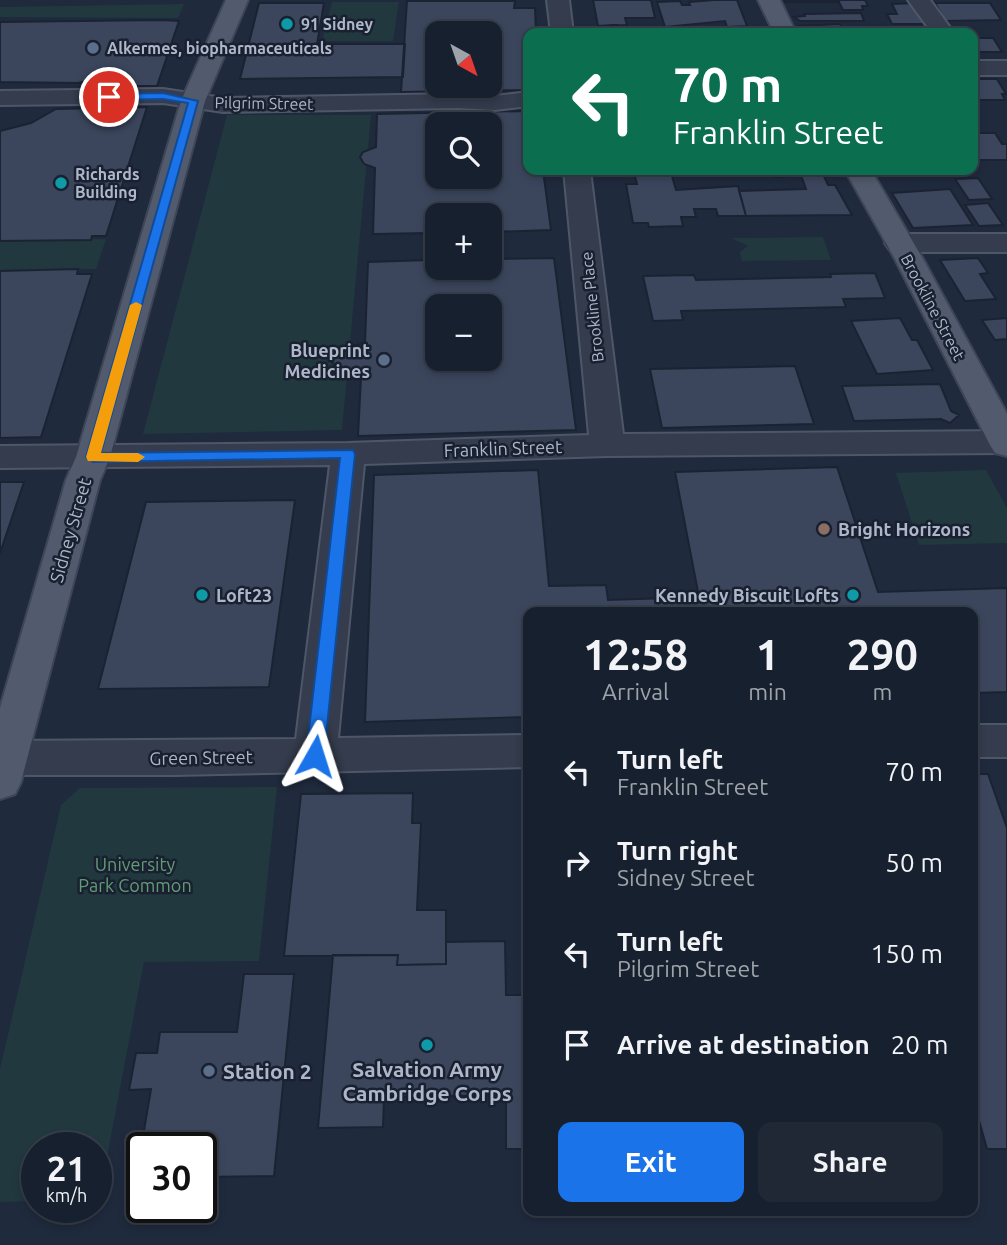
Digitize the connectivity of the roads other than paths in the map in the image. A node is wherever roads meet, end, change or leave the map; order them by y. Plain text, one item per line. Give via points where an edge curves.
1 (237, 0) edge
2 (558, 0) edge
3 (769, 0) edge
4 (919, 0) edge
5 (561, 28) edge
6 (783, 28) edge
7 (939, 28) edge
8 (978, 68) edge
9 (1007, 68) edge
10 (0, 97) edge
11 (523, 100) edge
12 (193, 101) junction
13 (578, 175) edge
14 (861, 175) edge
15 (899, 243) junction
16 (1007, 243) edge
17 (1006, 443) edge
18 (607, 445) junction
19 (348, 454) junction
20 (0, 457) edge
21 (93, 457) junction
22 (978, 741) edge
23 (1007, 741) edge
24 (523, 751) edge
25 (315, 756) junction
26 (2, 766) edge

1 - 12 main road, Sidney Street
2 - 5 street
3 - 6 main road
4 - 7 street
8 - 9 street
10 - 12 street, Pilgrim Street via 163,96
11 - 12 street, Pilgrim Street via 223,105
12 - 21 main road, Sidney Street
13 - 18 street, Brookline Place
14 - 15 main road, Brookline Street
15 - 16 street
15 - 17 main road, Brookline Street
17 - 18 street, Franklin Street
18 - 19 street, Franklin Street
19 - 21 street, Franklin Street
19 - 25 street
20 - 21 street, Franklin Street
21 - 26 main road, Sidney Street
22 - 23 street
24 - 25 street, Green Street
25 - 26 street, Green Street

